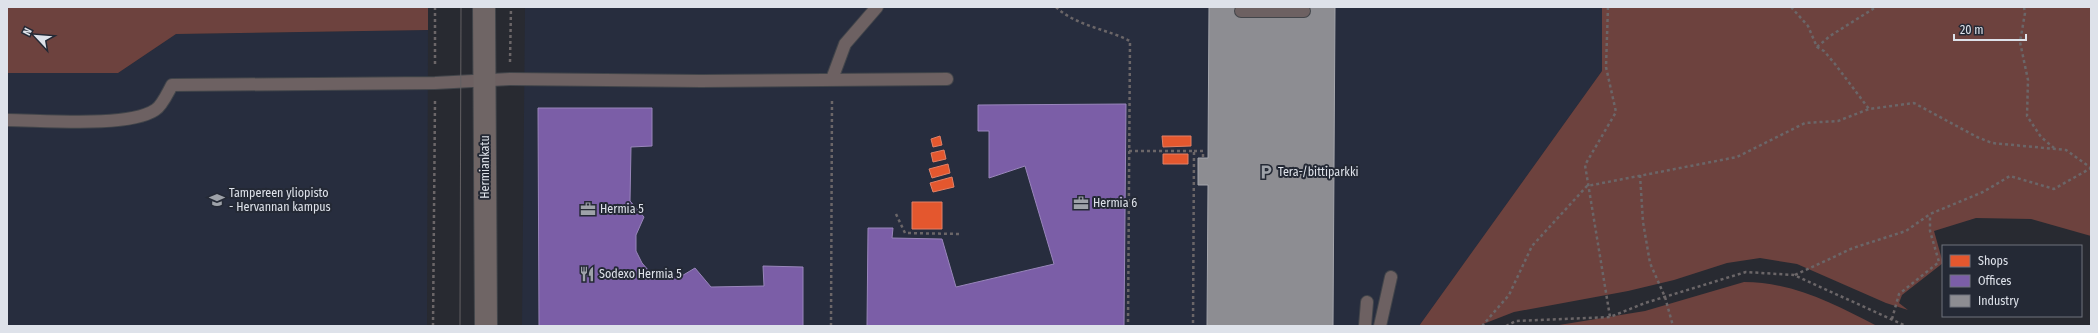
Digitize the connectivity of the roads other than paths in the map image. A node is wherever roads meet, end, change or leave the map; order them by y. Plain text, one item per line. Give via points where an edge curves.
1 (484, 7) edge
2 (877, 7) edge
3 (1241, 11) dead end
4 (1304, 11) dead end
5 (947, 79) dead end
6 (484, 80) junction
7 (832, 80) junction
8 (7, 120) edge
9 (1392, 277) dead end
10 (1367, 302) dead end
11 (486, 326) edge
12 (1365, 326) edge
13 (1380, 326) edge

1 - 6 street, Hermiankatu
2 - 7 lane via 845,44
3 - 4 lane
5 - 7 lane
6 - 7 lane
6 - 8 lane via 435,83 172,85 157,110 136,119
6 - 11 street, Hermiankatu
9 - 13 lane
10 - 12 lane

